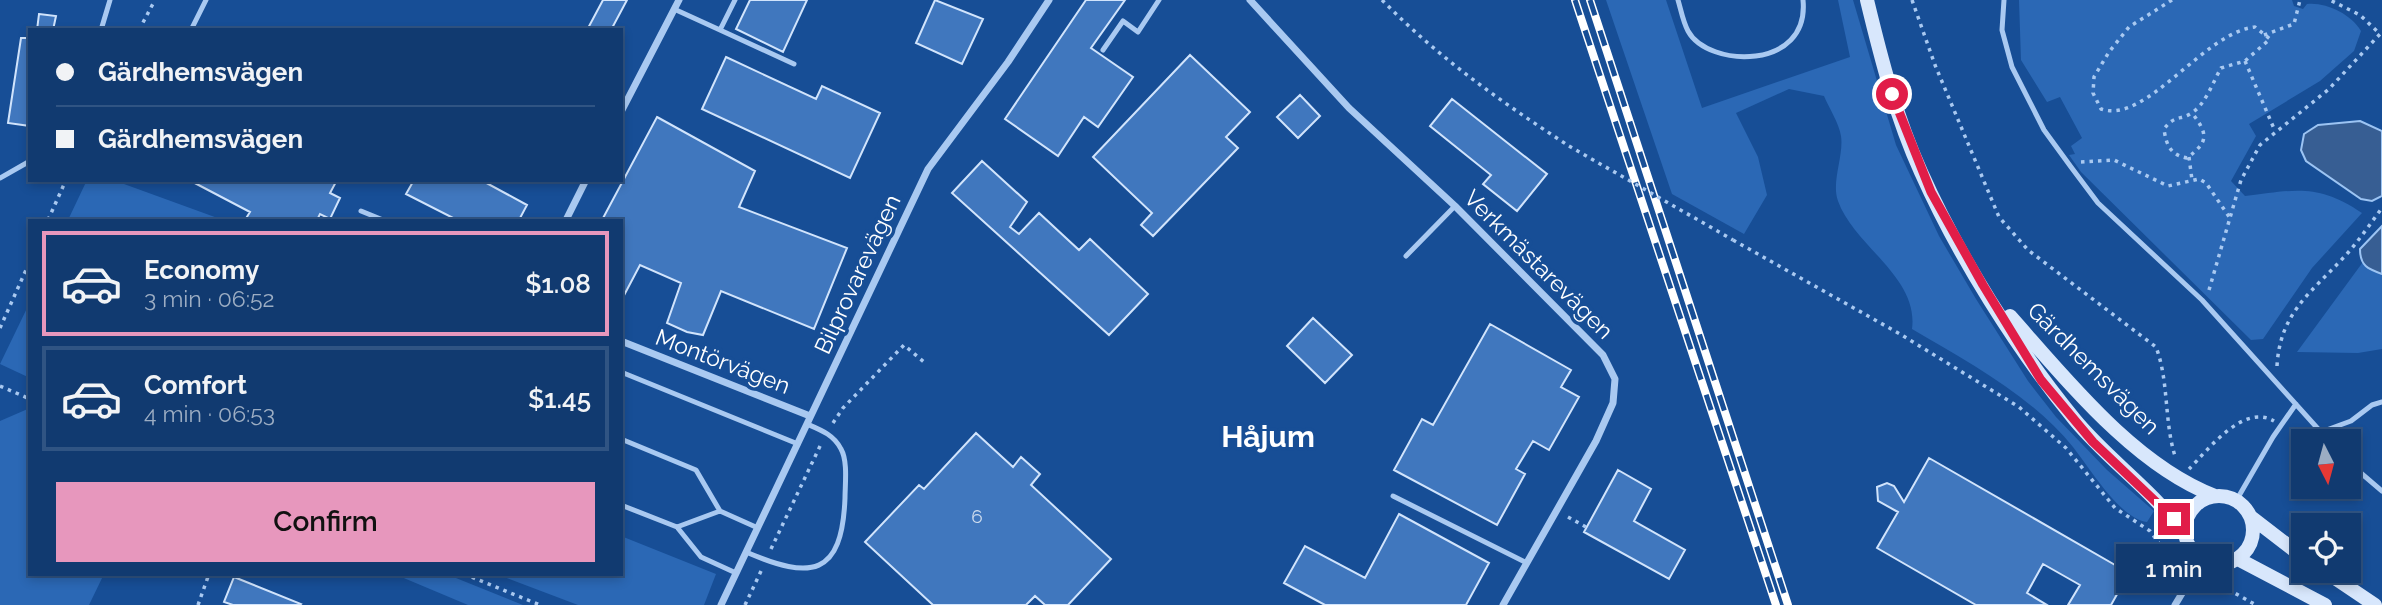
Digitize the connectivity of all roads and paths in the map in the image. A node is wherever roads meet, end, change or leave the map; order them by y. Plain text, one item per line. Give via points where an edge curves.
1 (110, 0) edge
2 (155, 0) edge
3 (206, 0) edge
4 (679, 0) edge
5 (735, 0) edge
6 (1049, 0) edge
7 (1159, 0) edge
8 (1250, 0) edge
9 (1382, 0) edge
10 (1678, 0) edge
11 (1803, 0) edge
12 (1867, 0) edge
13 (1912, 0) edge
14 (2004, 0) edge
15 (2172, 0) edge
16 (2300, 0) edge
17 (2330, 0) edge
18 (674, 9) junction
19 (102, 28) edge
20 (140, 28) edge
21 (192, 28) edge
22 (720, 30) junction
23 (2264, 34) junction
24 (2381, 34) edge
25 (1103, 50) dead end
26 (2245, 61) junction
27 (793, 64) dead end
28 (623, 108) edge
29 (2192, 113) junction
30 (2275, 131) junction
31 (2189, 157) junction
32 (28, 162) edge
33 (2081, 162) dead end
34 (0, 178) edge
35 (2192, 180) junction
36 (65, 182) edge
37 (585, 182) edge
38 (1455, 206) junction
39 (2382, 208) edge
40 (361, 211) dead end
41 (2230, 218) junction
42 (48, 219) edge
43 (381, 219) edge
44 (566, 219) edge
45 (1406, 256) dead end
46 (28, 265) edge
47 (1983, 285) junction
48 (2202, 300) junction
49 (0, 328) edge
50 (623, 342) edge
51 (925, 363) dead end
52 (623, 373) edge
53 (0, 386) edge
54 (2281, 387) junction
55 (28, 398) edge
56 (2382, 402) edge
57 (2296, 404) junction
58 (810, 416) junction
59 (807, 424) junction
60 (2281, 425) junction
61 (2318, 429) edge
62 (2329, 429) edge
63 (827, 432) junction
64 (623, 440) edge
65 (798, 444) junction
66 (2178, 460) dead end
67 (2361, 473) edge
68 (2185, 485) junction
69 (2382, 491) edge
70 (1393, 496) dead end
71 (2215, 496) junction
72 (2236, 501) junction
73 (623, 506) edge
74 (1557, 511) junction
75 (720, 512) junction
76 (2168, 512) junction
77 (2251, 517) junction
78 (677, 527) junction
79 (1586, 527) dead end
80 (758, 528) junction
81 (2150, 531) junction
82 (2185, 535) junction
83 (2291, 548) edge
84 (747, 552) junction
85 (2238, 559) junction
86 (766, 561) junction
87 (1527, 563) junction
88 (2197, 565) junction
89 (736, 573) junction
90 (208, 576) edge
91 (469, 576) edge
92 (2342, 583) edge
93 (198, 605) edge
94 (540, 605) edge
95 (721, 605) edge
96 (746, 605) edge
97 (1503, 605) edge
98 (2175, 605) edge
99 (2256, 605) edge
100 (2325, 605) edge
101 (2375, 605) edge

1 - 19 lane
2 - 20 path
3 - 21 lane
4 - 18 street
5 - 22 lane
6 - 58 street, Bilprovarevägen via 928,169
7 - 25 lane via 1138,32 1123,21
8 - 38 street, Verkmästarevägen via 1349,108
9 - 81 path, bridge via 1441,57 1569,146 2019,407 2066,448 2115,508
10 - 11 lane via 1688,33 1705,47 1755,57 1792,43
12 - 47 main road, Gärdhemsvägen via 1895,102 1921,173
13 - 66 path via 1998,217 2028,250 2156,347 2162,362 2168,430
14 - 48 lane via 2002,30 2012,66 2044,130 2098,203
15 - 23 path via 2129,27 2109,52 2095,77 2093,93 2101,109 2113,113 2136,106 2206,49 2245,28 2255,27
16 - 23 path via 2294,24
17 - 24 path via 2360,15
18 - 22 lane
18 - 28 street
22 - 27 lane
23 - 26 path via 2270,39 2265,47
24 - 30 path via 2329,89
26 - 29 path via 2221,68
26 - 30 path
29 - 31 path via 2205,138
29 - 31 path via 2172,118 2164,129 2166,144 2177,157
30 - 41 path via 2260,145 2241,180
31 - 35 path
32 - 34 lane
33 - 35 path via 2114,160 2168,186
35 - 41 path via 2206,183
36 - 42 path
37 - 44 street
38 - 45 lane
38 - 74 street, Verkmästarevägen via 1603,355 1615,379 1613,404
39 - 54 path via 2344,257 2298,304 2278,353
40 - 43 lane
41 - 48 path via 2211,288
46 - 49 path
47 - 68 main road, Gärdhemsvägen via 2104,417
47 - 76 main road, Gärdhemsvägen via 2041,380 2093,442
48 - 54 lane
50 - 58 street, Montörvägen
51 - 63 path via 904,345 843,408
52 - 65 lane
53 - 55 path
54 - 57 lane
56 - 62 lane
57 - 60 lane
57 - 61 lane
58 - 59 street, Bilprovarevägen
59 - 63 lane
59 - 65 street, Bilprovarevägen
60 - 68 path via 2268,417 2240,422 2188,471
60 - 72 lane
63 - 86 path
63 - 86 lane via 842,450 844,517 838,547 823,565 800,570
64 - 75 lane via 696,470
65 - 80 street, Bilprovarevägen
67 - 69 lane
68 - 71 main road, Gärdhemsvägen
70 - 87 lane
71 - 72 main road
71 - 82 main road via 2192,510
72 - 77 main road
73 - 78 lane
74 - 79 path
74 - 87 street, Verkmästarevägen
75 - 78 lane
75 - 80 lane
76 - 81 path
76 - 82 main road, Gärdhemsvägen
77 - 83 main road
77 - 85 main road via 2253,537
78 - 89 lane via 701,556
80 - 84 street, Bilprovarevägen
81 - 88 path via 2169,557
82 - 88 main road
84 - 86 lane
84 - 89 street, Bilprovarevägen
85 - 88 main road
85 - 100 main road
86 - 96 path
87 - 97 street, Verkmästarevägen
88 - 98 street
88 - 99 path
89 - 95 street, Bilprovarevägen
90 - 93 path
91 - 94 path
92 - 101 main road

